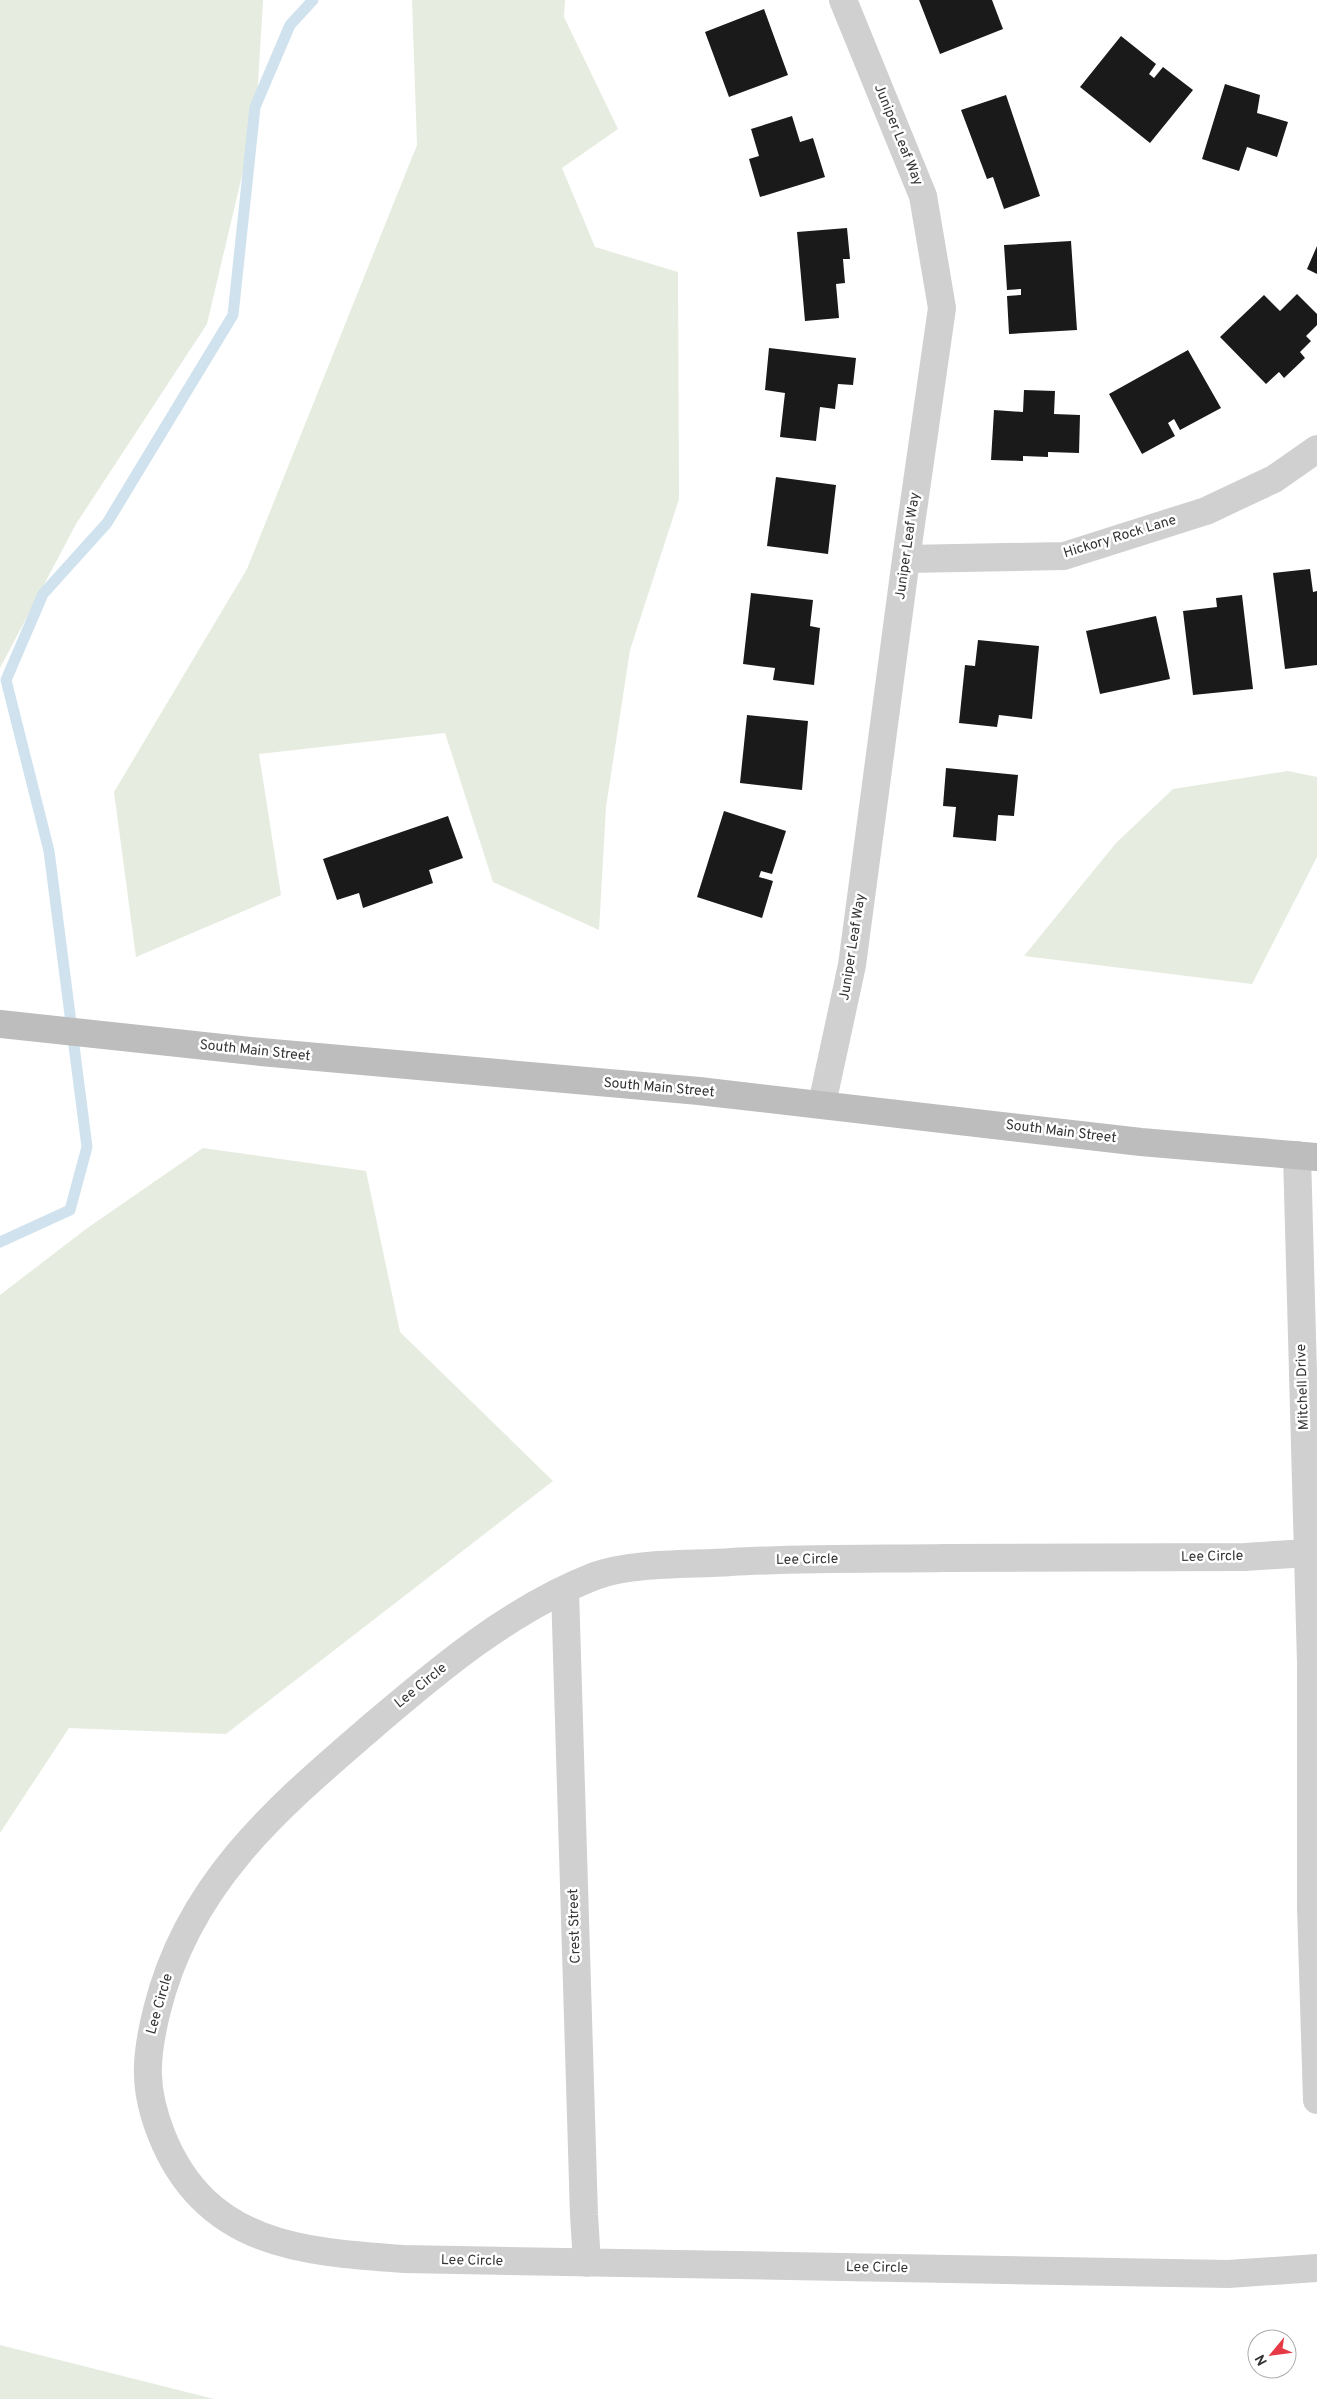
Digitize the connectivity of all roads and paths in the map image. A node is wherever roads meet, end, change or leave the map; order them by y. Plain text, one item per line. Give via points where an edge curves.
1 (843, 0) edge
2 (1317, 449) edge
3 (906, 558) junction
4 (0, 1024) edge
5 (822, 1104) junction
6 (1307, 1156) edge
7 (1307, 1552) junction
8 (565, 1590) junction
9 (1317, 2100) edge
10 (587, 2263) junction
11 (1317, 2268) edge

1 - 3 street, Juniper Leaf Way via 923,196 942,308
2 - 3 street, Hickory Rock Lane via 1274,479 1206,511 1064,556
3 - 5 street, Juniper Leaf Way via 852,965
4 - 5 main road, South Main Street
5 - 6 main road, South Main Street via 1141,1142
6 - 7 street, Mitchell Drive
7 - 8 street, Lee Circle via 1245,1557 783,1559 626,1569 599,1575
7 - 9 street, Mitchell Drive
8 - 10 street, Crest Street
8 - 10 street, Lee Circle via 538,1603 471,1646 419,1686 313,1778 225,1868 209,1890 181,1942 163,1984 147,2048 147,2084 158,2124 180,2170 208,2205 244,2230 292,2247 335,2254 404,2259
10 - 11 street, Lee Circle via 1228,2274

